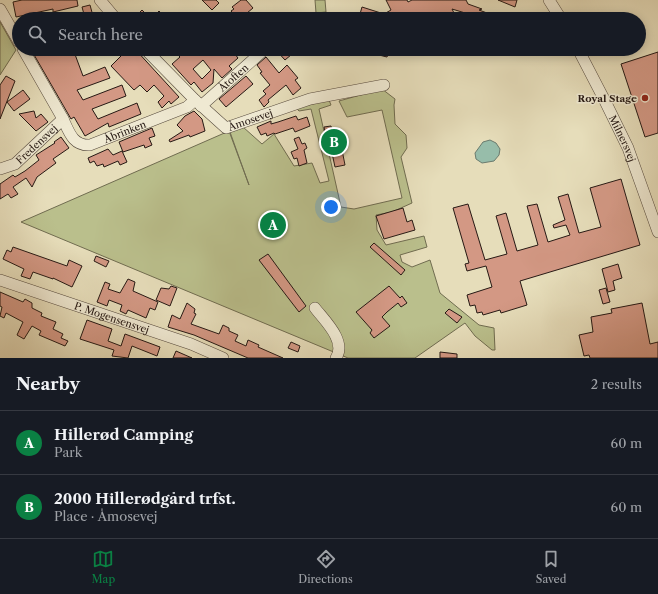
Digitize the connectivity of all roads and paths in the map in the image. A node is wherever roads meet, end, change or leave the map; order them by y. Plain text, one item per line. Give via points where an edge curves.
1 (100, 0) edge
2 (549, 0) edge
3 (0, 10) edge
4 (110, 12) edge
5 (557, 12) edge
6 (12, 30) edge
7 (27, 56) edge
8 (152, 56) edge
9 (256, 56) edge
10 (582, 56) edge
11 (384, 85) dead end
12 (198, 103) junction
13 (63, 119) junction
14 (0, 169) edge
15 (658, 232) edge
16 (0, 280) edge
17 (315, 308) dead end
18 (222, 358) edge
19 (336, 358) edge

1 - 4 street
2 - 5 street
3 - 6 street
7 - 13 street, Fredensvej
8 - 12 street, Åmosevej
9 - 12 street, Åtoften
10 - 15 street, Milnersvej via 628,148
11 - 12 street, Åmosevej via 310,99 226,128
12 - 13 street, Åbrinken via 90,145 79,144 73,139
13 - 14 street, Fredensvej via 15,164
16 - 18 street, P. Mogensensvej via 191,344
17 - 19 street via 338,342

